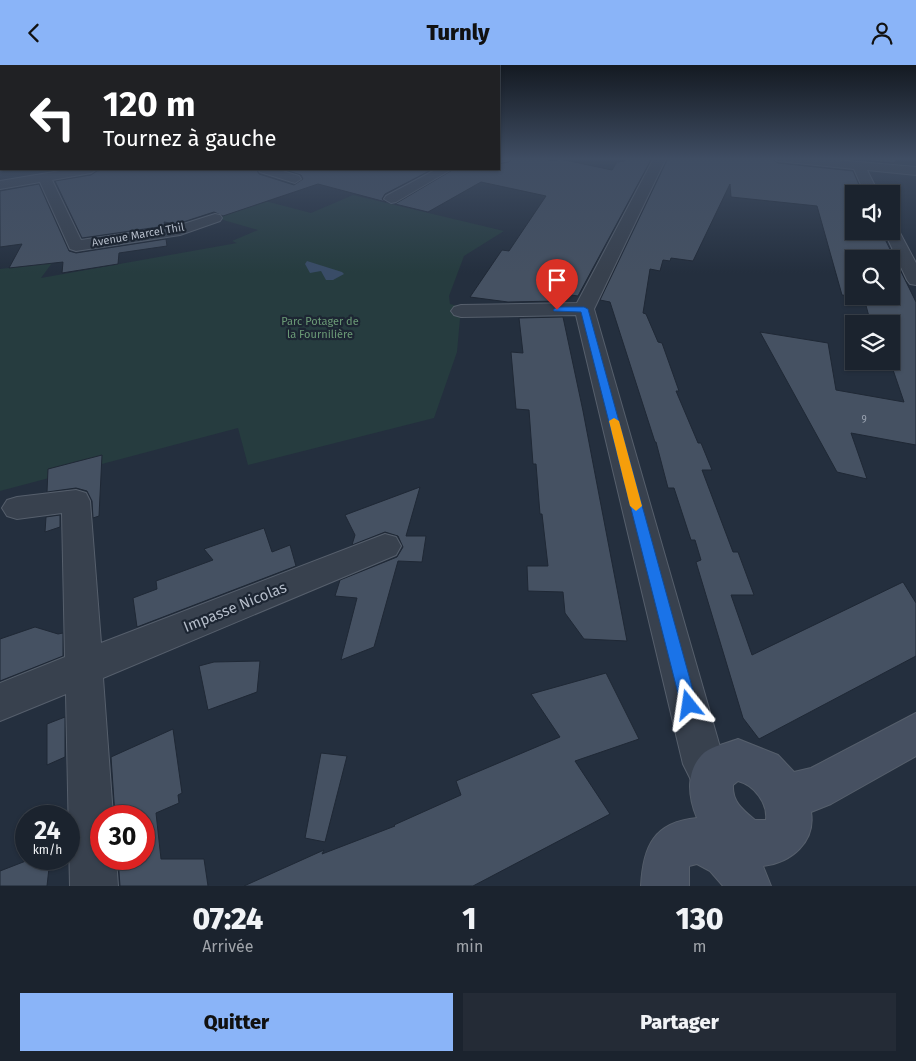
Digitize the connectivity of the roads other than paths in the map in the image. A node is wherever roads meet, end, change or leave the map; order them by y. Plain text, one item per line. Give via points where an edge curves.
1 (53, 196) edge
2 (396, 196) edge
3 (641, 196) edge
4 (391, 199) dead end
5 (216, 218) dead end
6 (896, 240) edge
7 (916, 280) edge
8 (584, 309) junction
9 (461, 311) dead end
10 (17, 508) dead end
11 (385, 546) dead end
12 (84, 669) junction
13 (0, 702) edge
14 (916, 733) edge
15 (785, 799) junction
16 (707, 806) junction
17 (760, 865) edge
18 (658, 885) edge
19 (94, 886) edge
20 (746, 886) edge

1 - 5 street, Avenue Marcel Thil via 76,246 180,230
2 - 4 street
3 - 8 street
6 - 7 street
8 - 9 street
8 - 16 street via 704,764
10 - 12 street via 76,501
11 - 12 street, Impasse Nicolas
12 - 13 street, Impasse Nicolas
12 - 19 street
14 - 15 street via 816,789
15 - 16 street via 774,780 763,770 738,760 717,767
15 - 17 street via 790,821 785,833
16 - 17 street via 728,828 754,843
16 - 18 street via 684,841 667,859
16 - 20 street via 710,843 735,863

